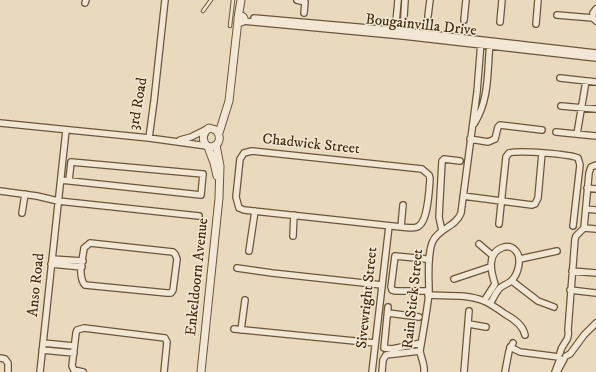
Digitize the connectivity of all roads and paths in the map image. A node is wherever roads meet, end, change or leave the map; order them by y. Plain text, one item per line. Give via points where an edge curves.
1 (165, 0) edge
2 (212, 0) edge
3 (233, 0) edge
4 (241, 0) edge
5 (297, 0) edge
6 (398, 0) edge
7 (405, 0) edge
8 (430, 0) edge
9 (466, 0) edge
10 (502, 0) edge
11 (538, 0) edge
12 (596, 9) edge
13 (203, 11) dead end
14 (304, 13) dead end
15 (557, 15) dead end
16 (428, 16) dead end
17 (464, 20) dead end
18 (594, 20) edge
19 (241, 21) junction
20 (500, 22) dead end
21 (536, 24) dead end
22 (230, 26) dead end
23 (395, 33) junction
24 (403, 34) junction
25 (481, 42) junction
26 (490, 43) junction
27 (596, 53) edge
28 (596, 58) edge
29 (560, 78) dead end
30 (586, 81) junction
31 (596, 82) edge
32 (561, 106) dead end
33 (582, 108) junction
34 (596, 109) edge
35 (225, 117) junction
36 (0, 124) edge
37 (473, 126) junction
38 (210, 128) junction
39 (66, 130) junction
40 (542, 130) dead end
41 (556, 132) dead end
42 (219, 133) junction
43 (577, 134) junction
44 (596, 136) edge
45 (149, 138) junction
46 (470, 139) junction
47 (176, 141) junction
48 (216, 145) junction
49 (208, 147) junction
50 (542, 153) junction
51 (460, 161) dead end
52 (596, 165) edge
53 (60, 180) junction
54 (69, 181) junction
55 (219, 184) junction
56 (587, 188) junction
57 (596, 189) edge
58 (0, 191) edge
59 (25, 194) junction
60 (463, 196) junction
61 (58, 201) junction
62 (502, 201) junction
63 (403, 205) dead end
64 (586, 209) junction
65 (596, 210) edge
66 (255, 211) junction
67 (22, 213) dead end
68 (294, 215) junction
69 (199, 216) dead end
70 (499, 224) dead end
71 (388, 226) junction
72 (573, 226) dead end
73 (401, 227) junction
74 (584, 228) junction
75 (596, 229) edge
76 (442, 231) junction
77 (292, 236) dead end
78 (479, 244) dead end
79 (250, 251) dead end
80 (557, 251) dead end
81 (493, 256) junction
82 (426, 259) dead end
83 (520, 259) junction
84 (52, 261) junction
85 (82, 264) junction
86 (490, 267) junction
87 (237, 268) dead end
88 (572, 271) junction
89 (596, 274) edge
90 (454, 279) dead end
91 (512, 281) junction
92 (382, 285) junction
93 (570, 290) junction
94 (428, 293) junction
95 (596, 293) edge
96 (491, 296) junction
97 (244, 300) dead end
98 (484, 301) junction
99 (490, 304) junction
100 (388, 307) dead end
101 (554, 307) dead end
102 (469, 311) dead end
103 (388, 313) junction
104 (419, 317) dead end
105 (596, 323) edge
106 (469, 324) junction
107 (486, 327) dead end
108 (234, 329) dead end
109 (241, 330) junction
110 (526, 335) dead end
111 (375, 343) junction
112 (421, 343) junction
113 (74, 346) junction
114 (42, 347) junction
115 (420, 351) junction
116 (74, 353) junction
117 (562, 357) junction
118 (0, 358) edge
119 (424, 370) edge
120 (8, 372) edge
121 (40, 372) edge
122 (83, 372) edge
123 (164, 372) edge
124 (201, 372) edge
125 (372, 372) edge
126 (382, 372) edge
127 (464, 372) edge
128 (505, 372) edge
129 (556, 372) edge

1 - 45 street, 3rd Road
2 - 13 lane
3 - 22 lane
4 - 19 street, Enkeldoorn Avenue
5 - 14 street via 305,2
6 - 23 street
7 - 24 street
8 - 16 street
9 - 17 street
10 - 20 street
11 - 21 street
12 - 18 street via 593,13
15 - 18 street
19 - 23 street, Bougainvilla Drive
19 - 35 street, Enkeldoorn Avenue
23 - 24 street, Bougainvilla Drive
24 - 25 street, Bougainvilla Drive
25 - 26 street, Bougainvilla Drive
25 - 37 street, Rain Stick Street
26 - 27 street, Bougainvilla Drive
26 - 28 street, Bougainvilla Drive
26 - 37 street, Rain Stick Street via 487,88 483,105
29 - 30 street
30 - 31 street
30 - 33 street
32 - 33 street
33 - 34 street
33 - 43 street
35 - 38 street
35 - 42 street, Enkeldoorn Avenue
36 - 39 street, 3rd Road
37 - 46 street, Rain Stick Street
38 - 42 street
38 - 47 street
38 - 49 street, Enkeldoorn Avenue via 203,136
39 - 45 street, 3rd Road
39 - 53 street, Anso Road
40 - 46 street via 500,126 495,139 491,142
41 - 43 street
42 - 48 street, Enkeldoorn Avenue
43 - 44 street
45 - 47 street
46 - 60 street, Rain Stick Street
47 - 49 street
48 - 49 street
48 - 55 street, Enkeldoorn Avenue via 220,166
49 - 55 street, Enkeldoorn Avenue
50 - 62 street via 511,152 507,155 504,162
50 - 62 street via 538,198 535,204
50 - 72 street via 575,157 580,161
51 - 76 street via 442,161 439,217
52 - 56 street via 589,169
53 - 54 street
53 - 61 street, Anso Road
54 - 54 street via 201,195 203,174 71,162
55 - 124 street, Enkeldoorn Avenue
56 - 57 street
56 - 64 street
58 - 59 street
59 - 61 street
59 - 67 street
60 - 62 street
60 - 76 street, Rain Stick Street via 458,219
61 - 69 street
61 - 84 street, Anso Road
62 - 70 street
63 - 73 street
64 - 65 street
64 - 74 street
66 - 68 street, Chadwick Street
66 - 73 street, Chadwick Street via 239,208 236,197 240,159 247,151 422,169 429,175 430,180 423,223 415,228
66 - 79 street
68 - 71 street, Chadwick Street
68 - 77 street
71 - 73 street, Chadwick Street
71 - 92 street, Sivewright Street
74 - 75 street
74 - 88 street via 575,239
76 - 94 street, Rain Stick Street via 432,243
78 - 81 street
80 - 83 street
81 - 83 street via 497,250 507,247 513,248
81 - 86 street
82 - 94 street via 395,256 391,287 396,291
83 - 91 street
84 - 85 street
84 - 114 street, Anso Road
85 - 85 street via 82,282 88,286 167,293 173,290 177,259 176,254 167,250 90,243 84,248
86 - 90 street
86 - 96 street via 495,284
87 - 92 street
88 - 89 street
88 - 93 street
91 - 96 street
91 - 101 street via 538,301
92 - 111 street, Sivewright Street
93 - 95 street
93 - 117 street via 569,338 562,347
94 - 98 street
94 - 112 street, Rain Stick Street
96 - 98 street
96 - 99 street
97 - 109 street
98 - 99 street
99 - 110 street via 520,325
100 - 103 street
102 - 106 street
103 - 104 street
103 - 112 street via 384,348 392,349
105 - 117 street via 570,354
106 - 107 street
106 - 127 street
108 - 109 street
109 - 111 street
111 - 125 street, Sivewright Street
112 - 115 street, Rain Stick Street
113 - 114 street
113 - 116 street
113 - 123 street via 77,330 84,328 162,337 167,342
114 - 116 street
114 - 121 street, Anso Road
115 - 119 street, Rain Stick Street
115 - 126 street via 386,355
116 - 122 street via 72,366 74,370
117 - 128 street via 520,352 511,346
117 - 129 street
118 - 120 street via 8,363

